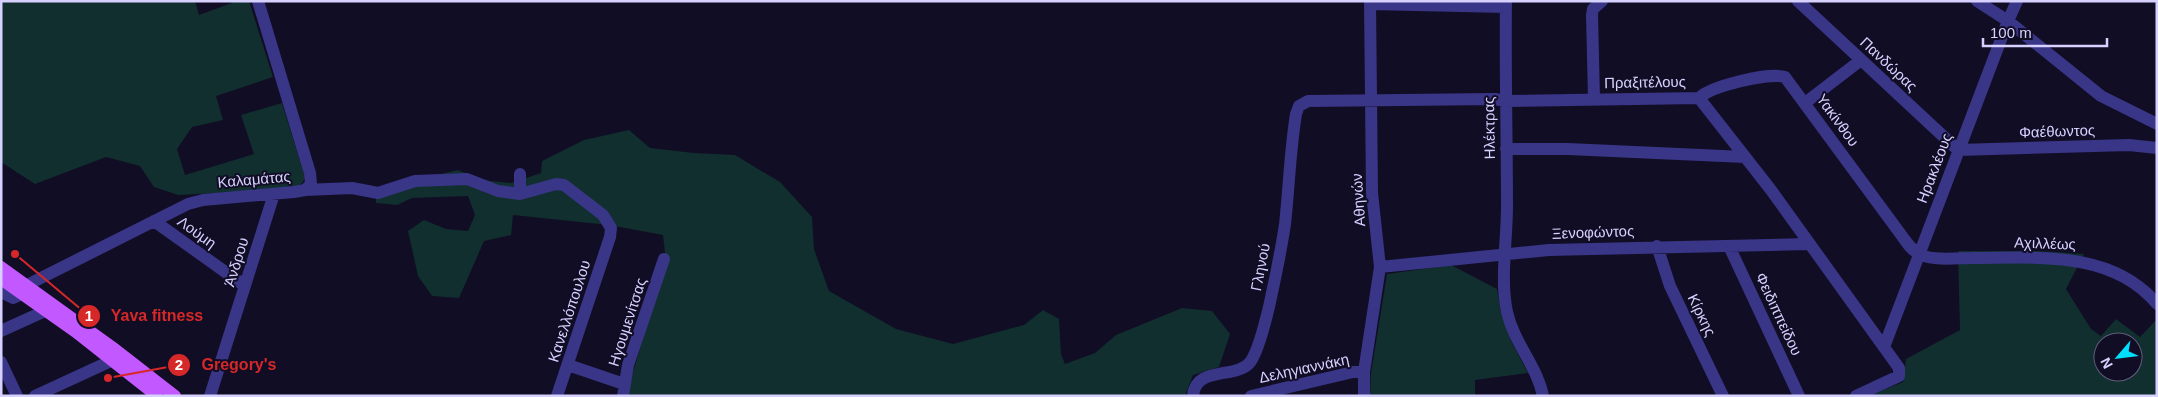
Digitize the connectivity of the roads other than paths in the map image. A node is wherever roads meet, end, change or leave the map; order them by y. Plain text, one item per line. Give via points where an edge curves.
1 (258, 1) edge
2 (1602, 1) edge
3 (1798, 1) edge
4 (1977, 1) edge
5 (2017, 1) edge
6 (1370, 3) edge
7 (1506, 4) edge
8 (2008, 21) junction
9 (1861, 60) junction
10 (1699, 98) junction
11 (1594, 99) junction
12 (1371, 100) junction
13 (1505, 101) junction
14 (1805, 103) junction
15 (1299, 106) joint
16 (2157, 124) edge
17 (2157, 148) edge
18 (1506, 149) junction
19 (1958, 150) junction
20 (1745, 157) junction
21 (520, 174) dead end
22 (306, 190) junction
23 (274, 194) junction
24 (520, 194) junction
25 (154, 221) junction
26 (1808, 244) junction
27 (1657, 246) junction
28 (1729, 246) junction
29 (1506, 254) junction
30 (1919, 254) junction
31 (664, 259) dead end
32 (2, 268) edge
33 (1380, 268) junction
34 (245, 286) junction
35 (24, 289) junction
36 (1, 292) edge
37 (2157, 304) edge
38 (45, 311) junction
39 (1, 331) edge
40 (1884, 347) junction
41 (113, 360) junction
42 (1, 362) edge
43 (568, 365) junction
44 (1364, 372) junction
45 (624, 390) edge
46 (17, 396) edge
47 (35, 396) edge
48 (157, 396) edge
49 (174, 396) edge
50 (210, 396) edge
51 (557, 396) edge
52 (1193, 396) edge
53 (1251, 396) edge
54 (1364, 396) edge
55 (1543, 396) edge
56 (1723, 396) edge
57 (1799, 396) edge
58 (1856, 396) edge

1 - 22 street, Καλαμάτας via 310,173 310,184
2 - 11 street via 1593,9 1592,15
3 - 9 street, Πανδώρας
4 - 8 street
5 - 8 street, Ηρακλέους
6 - 7 street
6 - 12 street, Αθηνών
7 - 13 street, Ηλέκτρας
8 - 16 street via 2101,96
8 - 19 street, Ηρακλέους
9 - 14 street
9 - 19 street, Πανδώρας
10 - 11 street, Πραξιτέλους
10 - 14 street, Υακίνθου via 1710,90 1778,75 1785,76
10 - 20 street, Πραξιτέλους
11 - 13 street, Πραξιτέλους
12 - 13 street, Πραξιτέλους
12 - 15 street, Πραξιτέλους via 1316,100
12 - 33 street, Αθηνών via 1372,193
13 - 18 street, Ηλέκτρας
14 - 30 street, Υακίνθου via 1902,236
15 - 52 street, Γληνού via 1278,267 1264,327 1251,361 1245,366 1208,376 1200,381
17 - 19 street, Φαέθωντος via 2130,145
18 - 20 street
18 - 29 street, Ηλέκτρας
19 - 30 street, Ηρακλέους
20 - 26 street, Πραξιτέλους
21 - 24 street
22 - 23 street, Καλαμάτας
22 - 24 street via 352,188 378,194 415,181 467,179 498,191
23 - 25 street, Καλαμάτας via 195,201
23 - 34 street, Άνδρου
24 - 43 street, Κανελλόπουλου via 556,184 564,185 603,215 611,228
25 - 34 street, Λούμη
25 - 35 street, Καλαμάτας
26 - 28 street, Ξενοφώντος
26 - 40 street, Πραξιτέλους
27 - 28 street, Ξενοφώντος
27 - 29 street, Ξενοφώντος
27 - 56 street, Κίρκης via 1670,286
28 - 57 street, Φειδιππείδου
29 - 33 street, Ξενοφώντος
29 - 55 street, Ηλέκτρας via 1504,287 1508,314 1517,340 1541,384
30 - 37 street, Αχιλλέως via 1950,258 2082,261 2132,282
30 - 40 street, Ηρακλέους
31 - 45 street, Ηγουμενίτσας
32 - 35 main road
33 - 44 street, Αθηνών
34 - 50 street, Άνδρου
35 - 36 street via 13,298
35 - 38 main road
35 - 49 main road
38 - 39 street
38 - 41 main road
40 - 58 street, Πραξιτέλους via 1899,368 1899,376
41 - 47 street
41 - 48 main road
42 - 46 street
43 - 45 street
43 - 51 street, Κανελλόπουλου
44 - 53 street, Δεληγιαννάκη
44 - 54 street, Αθηνών

